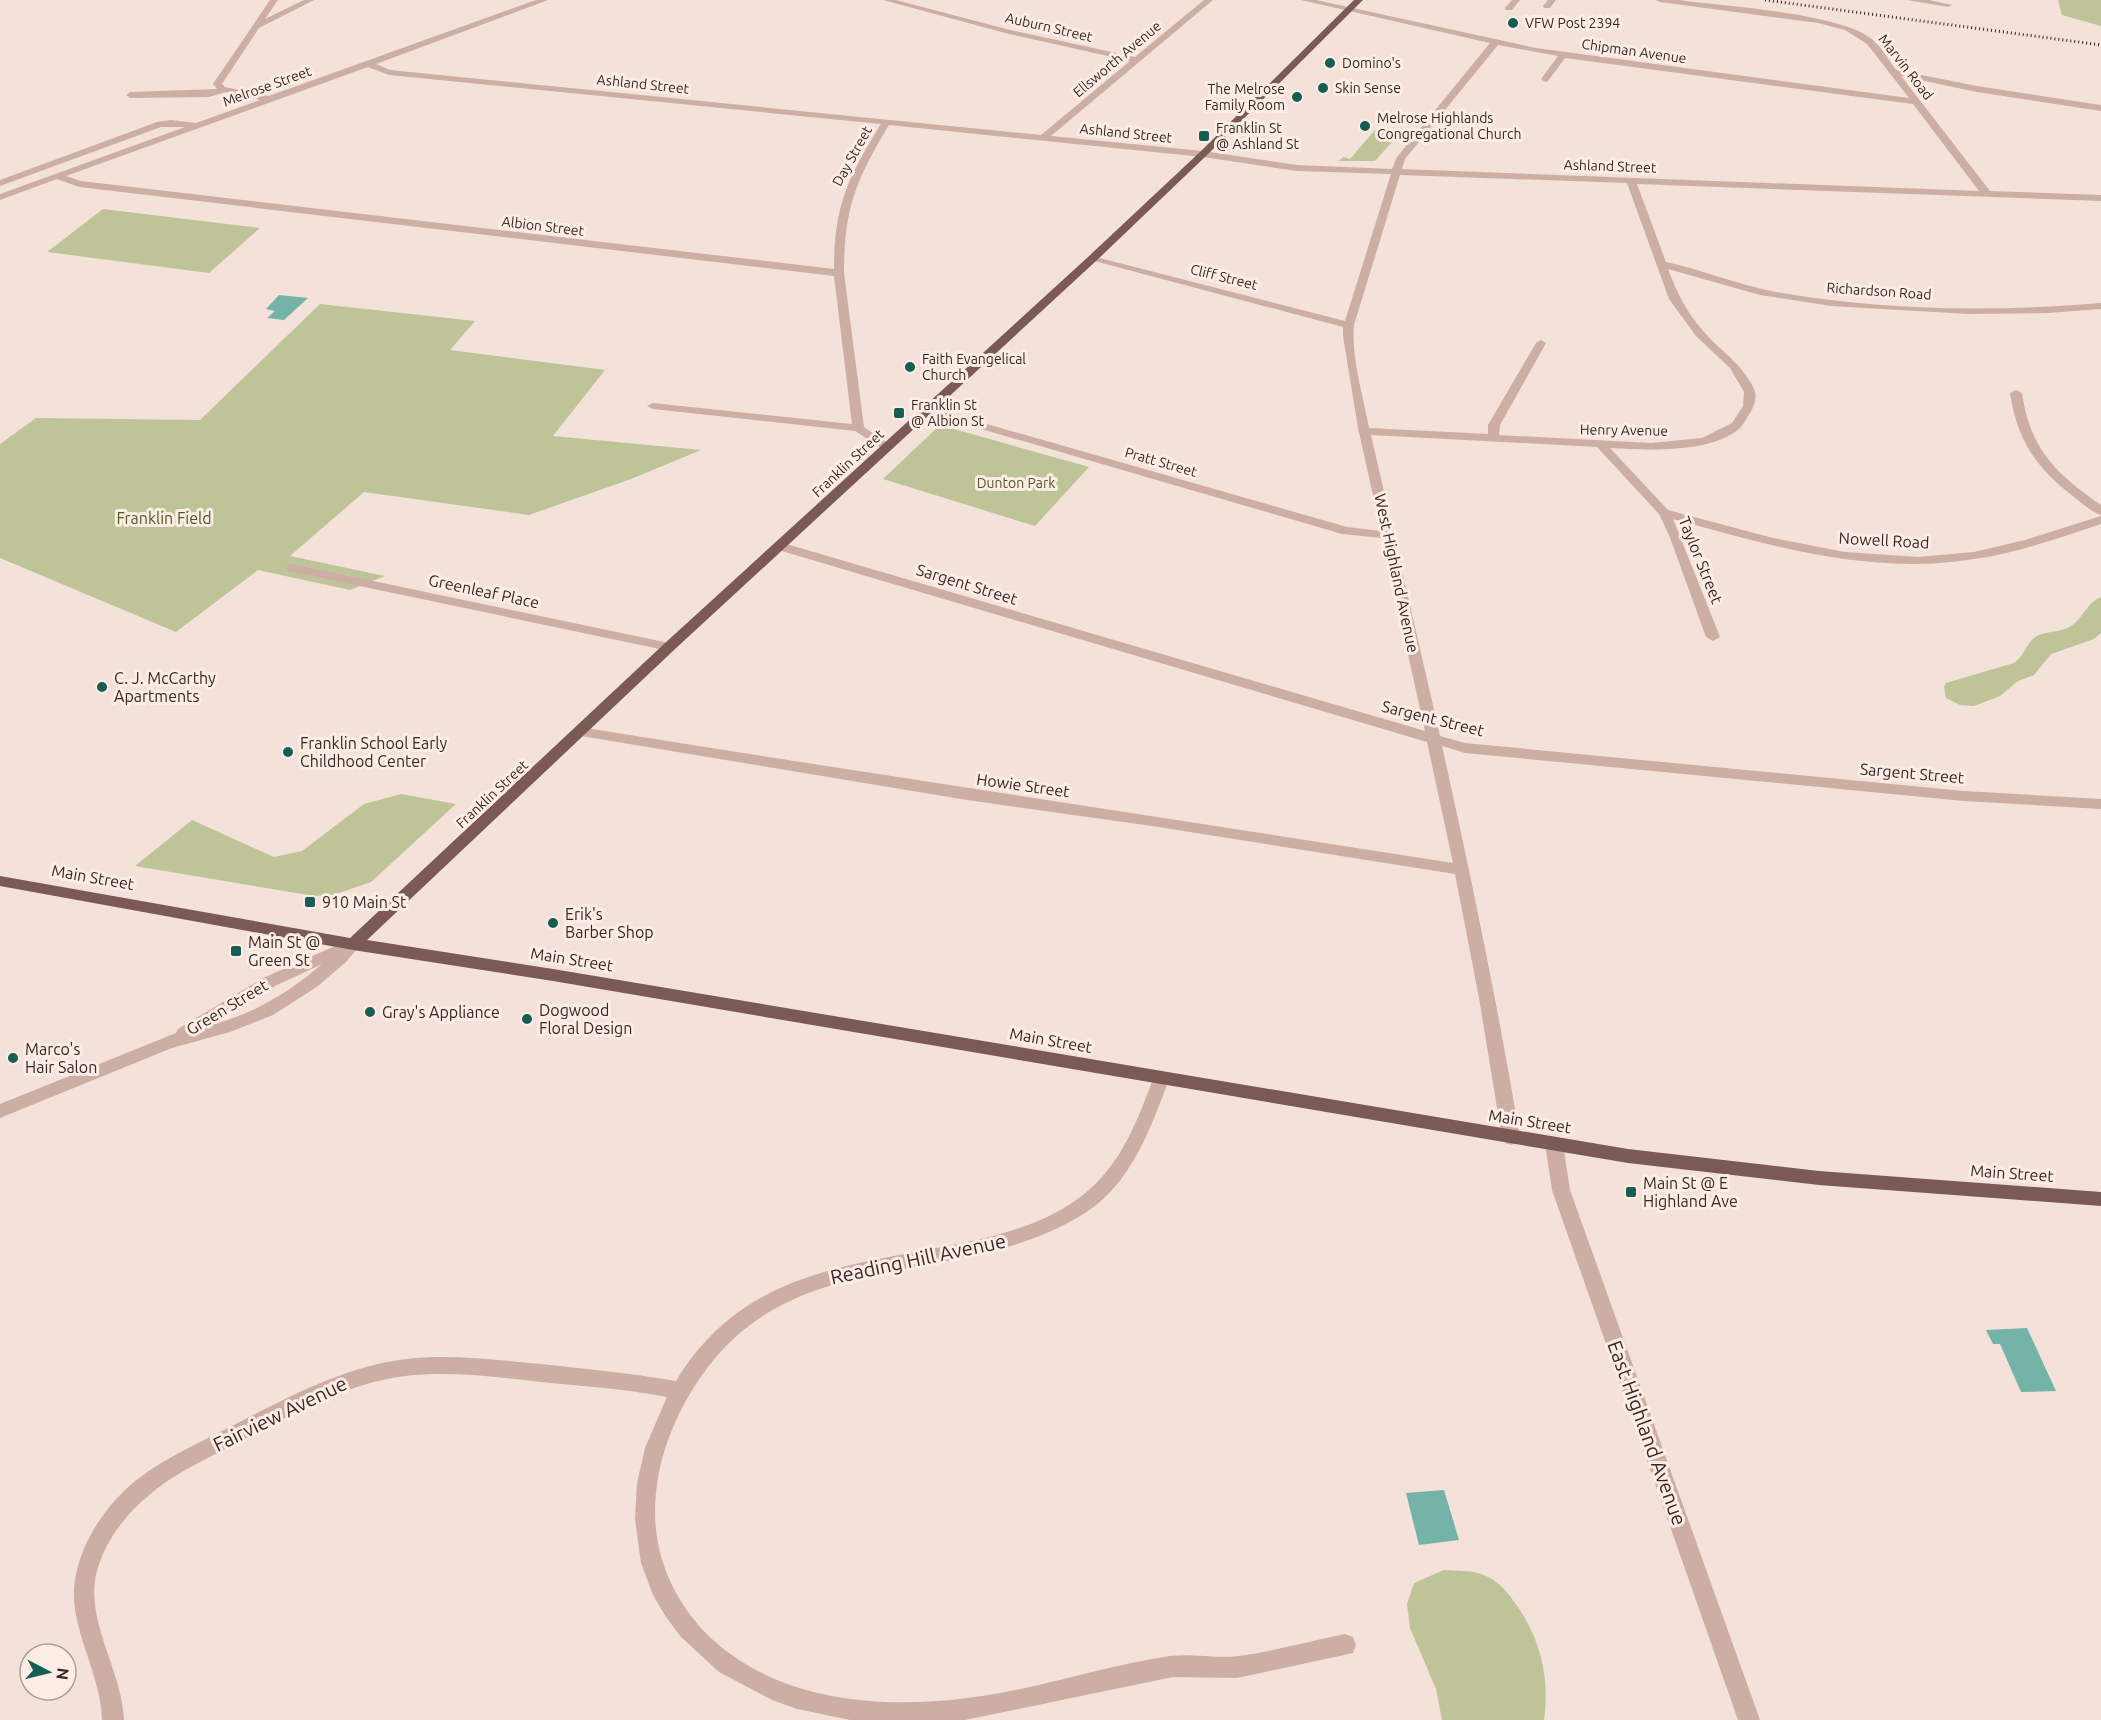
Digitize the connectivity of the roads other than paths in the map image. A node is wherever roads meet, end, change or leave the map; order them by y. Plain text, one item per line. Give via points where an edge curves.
1 (274, 0) edge
2 (310, 0) edge
3 (544, 0) edge
4 (887, 0) edge
5 (1209, 0) edge
6 (1305, 0) edge
7 (1516, 0) edge
8 (1660, 0) edge
9 (1911, 0) edge
10 (1355, 5) edge
11 (1948, 5) dead end
12 (1509, 8) dead end
13 (257, 26) junction
14 (1495, 43) junction
15 (1563, 55) junction
16 (1136, 60) junction
17 (368, 64) junction
18 (1894, 72) junction
19 (1545, 79) dead end
20 (225, 90) junction
21 (130, 95) dead end
22 (269, 99) junction
23 (1916, 102) junction
24 (2098, 106) edge
25 (886, 123) junction
26 (196, 126) junction
27 (1043, 138) junction
28 (1203, 154) junction
29 (1396, 172) junction
30 (57, 176) junction
31 (1631, 180) junction
32 (0, 183) edge
33 (1987, 194) junction
34 (0, 196) edge
35 (2101, 198) edge
36 (1092, 259) junction
37 (1660, 264) junction
38 (839, 273) junction
39 (2101, 306) edge
40 (1349, 325) junction
41 (1541, 343) dead end
42 (2016, 393) dead end
43 (653, 406) dead end
44 (927, 410) junction
45 (858, 428) junction
46 (1366, 431) junction
47 (1493, 439) junction
48 (1602, 446) junction
49 (886, 447) junction
50 (2101, 511) edge
51 (1664, 513) junction
52 (2101, 520) edge
53 (1388, 534) junction
54 (779, 546) junction
55 (292, 568) dead end
56 (1713, 637) dead end
57 (669, 647) junction
58 (580, 732) junction
59 (1433, 740) junction
60 (2101, 804) edge
61 (1461, 870) junction
62 (0, 880) edge
63 (353, 944) junction
64 (170, 1041) junction
65 (1161, 1079) junction
66 (0, 1111) edge
67 (1510, 1138) junction
68 (1554, 1144) junction
69 (2100, 1201) edge
70 (680, 1391) junction
71 (1345, 1645) dead end
72 (113, 1720) edge
73 (1749, 1720) edge

1 - 13 street
2 - 13 street
3 - 17 street, Melrose Street
4 - 16 street, Auburn Street
5 - 16 street, Ellsworth Avenue
6 - 10 street, Chipman Avenue
7 - 12 street
8 - 18 street, Marvin Road via 1842,27 1865,38
9 - 11 street
10 - 14 street, Chipman Avenue
10 - 28 main road, Franklin Street
13 - 20 street via 217,82
14 - 15 street, Chipman Avenue
14 - 29 street, West Highland Avenue via 1401,158
15 - 19 street
15 - 23 street, Chipman Avenue
16 - 27 street, Ellsworth Avenue
17 - 22 street, Melrose Street
17 - 25 street, Ashland Street via 386,71
18 - 23 street, Marvin Road
18 - 24 street via 1977,89
20 - 21 street via 209,94
20 - 22 street
22 - 26 street, Melrose Street
23 - 33 street, Marvin Road
25 - 27 street, Ashland Street
25 - 38 street, Day Street via 844,200 839,229
26 - 30 street, Melrose Street
26 - 32 street via 160,124
27 - 28 street, Ashland Street
28 - 29 street, Ashland Street via 1283,166
28 - 36 main road, Franklin Street
29 - 31 street, Ashland Street
29 - 40 street, West Highland Avenue
30 - 34 street, Melrose Street
30 - 38 street, Albion Street via 79,184
31 - 33 street, Ashland Street
31 - 37 street, Henry Avenue
33 - 35 street, Ashland Street
36 - 40 street, Cliff Street
36 - 44 main road, Franklin Street
37 - 39 street, Richardson Road via 1762,293 1839,304 1991,311
37 - 48 street, Henry Avenue via 1686,316 1744,378 1750,392 1749,406 1729,430 1698,442 1658,447
38 - 45 street
40 - 46 street, West Highland Avenue
41 - 47 street via 1494,425
42 - 50 street via 2024,431 2042,462
43 - 45 street
44 - 49 main road, Franklin Street
44 - 53 street, Pratt Street via 1346,531
45 - 49 street
46 - 47 street, Henry Avenue
46 - 53 street, West Highland Avenue
47 - 48 street, Henry Avenue
48 - 51 street, Taylor Street
49 - 54 main road, Franklin Street
51 - 52 street, Nowell Road via 1816,552 1902,561 1981,554
51 - 56 street, Taylor Street
53 - 59 street, West Highland Avenue
54 - 57 main road, Franklin Street
54 - 59 street, Sargent Street
55 - 57 street, Greenleaf Place
57 - 58 main road, Franklin Street
58 - 61 street, Howie Street
58 - 63 main road, Franklin Street
59 - 60 street, Sargent Street via 1485,750 1964,796
59 - 61 street, West Highland Avenue
61 - 67 street, West Highland Avenue
62 - 63 main road, Main Street
63 - 64 street, Green Street via 269,982
63 - 64 street, Green Street via 318,980 299,993 233,1025
63 - 65 main road, Main Street
64 - 66 street, Green Street
65 - 67 main road, Main Street
65 - 70 street, Reading Hill Avenue via 1130,1154 1084,1205 1055,1222 996,1244 845,1272 801,1287 766,1304 732,1328 708,1352
67 - 68 main road, Main Street
68 - 69 main road, Main Street via 1674,1163 1798,1176
68 - 73 street, East Highland Avenue via 1560,1190
70 - 71 street, Reading Hill Avenue via 660,1432 647,1479 644,1521 654,1573 676,1613 705,1649 743,1677 783,1693 867,1710 952,1711 1173,1666 1237,1667
70 - 72 street, Fairview Avenue via 650,1384 470,1366 378,1371 318,1393 172,1468 122,1508 99,1540 85,1576 83,1599 109,1678

